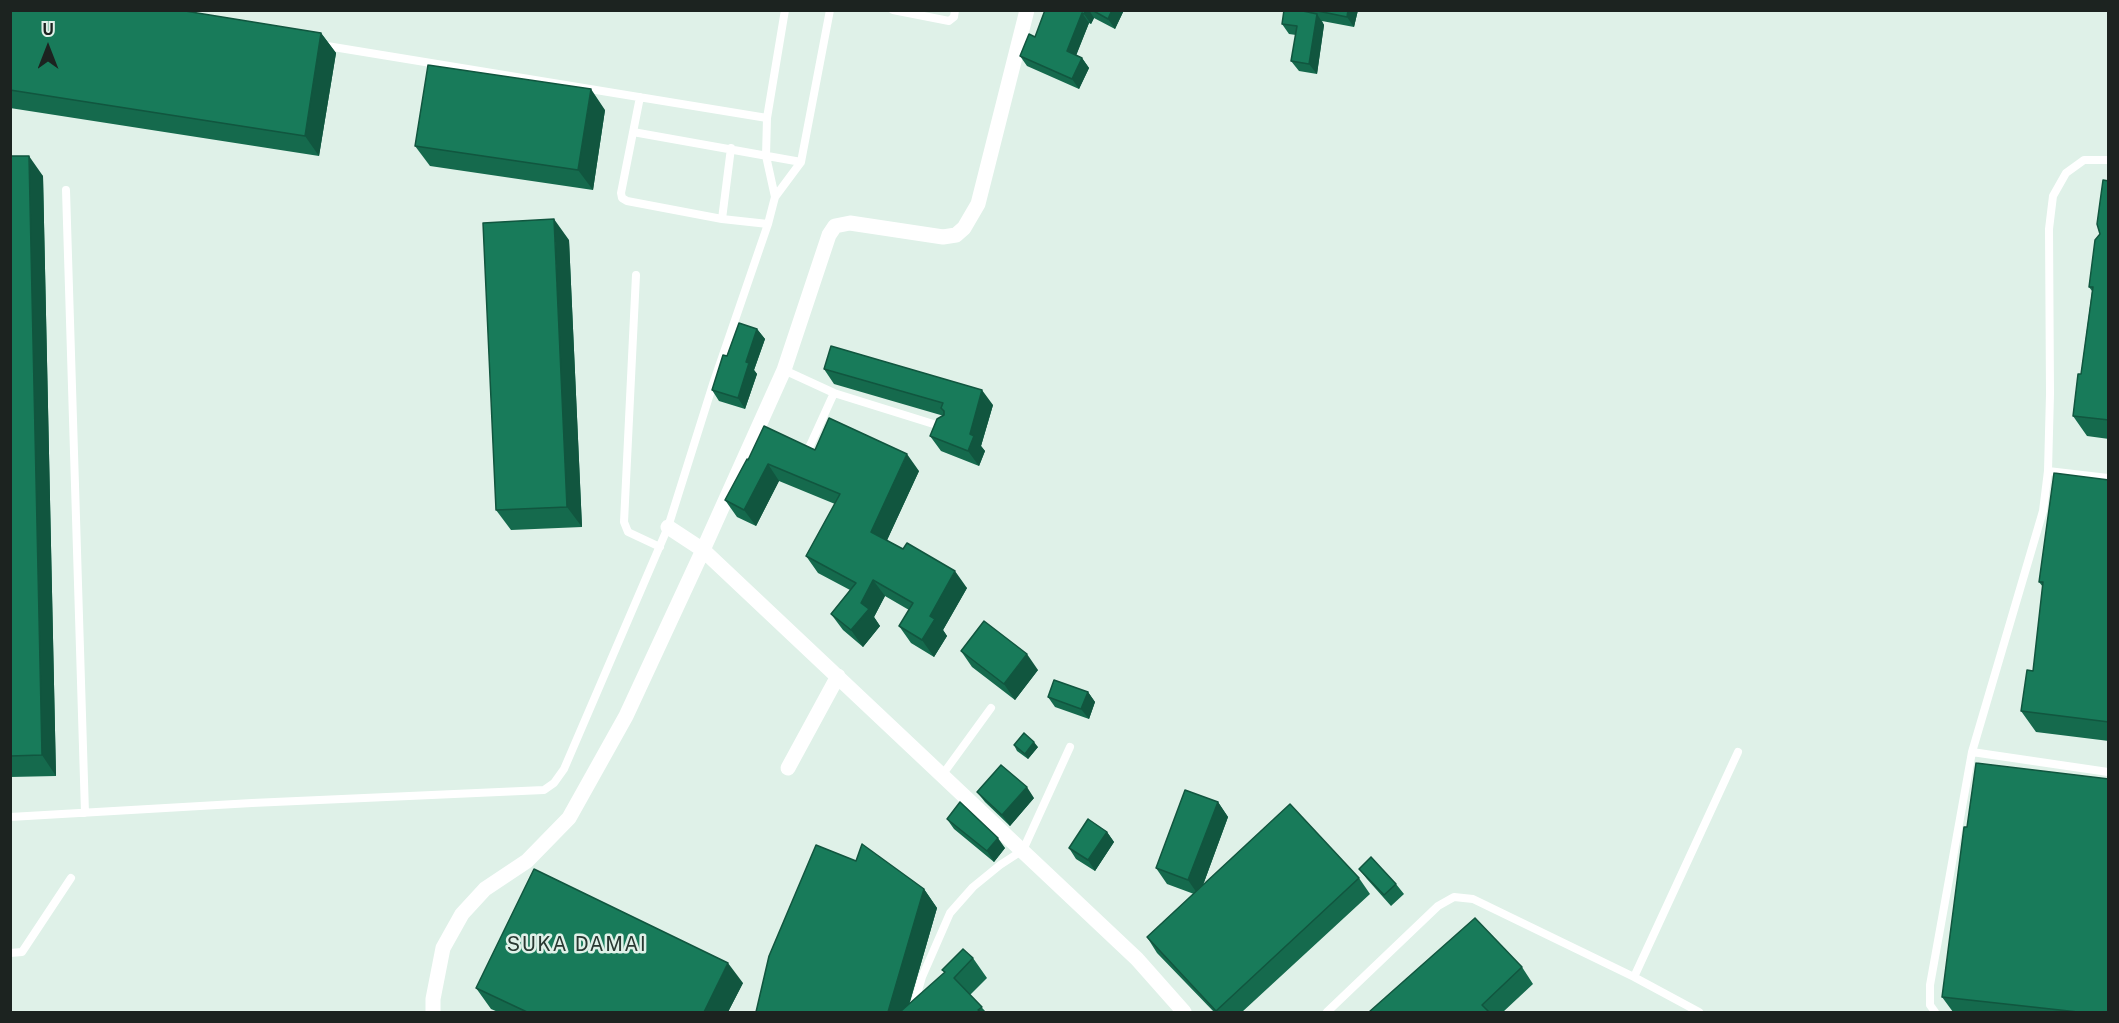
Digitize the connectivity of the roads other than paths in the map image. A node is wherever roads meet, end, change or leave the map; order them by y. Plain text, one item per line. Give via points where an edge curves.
1 (785, 10) edge
2 (830, 10) edge
3 (893, 10) edge
4 (955, 10) edge
5 (1027, 10) edge
6 (313, 43) edge
7 (640, 97) junction
8 (767, 118) junction
9 (633, 132) junction
10 (731, 148) junction
11 (766, 156) junction
12 (2109, 160) edge
13 (801, 162) junction
14 (66, 190) dead end
15 (775, 197) junction
16 (722, 219) junction
17 (768, 224) junction
18 (636, 275) dead end
19 (784, 370) junction
20 (834, 393) junction
21 (949, 428) edge
22 (808, 450) edge
23 (2048, 471) junction
24 (2109, 478) edge
25 (668, 527) junction
26 (660, 547) junction
27 (703, 550) junction
28 (838, 676) junction
29 (991, 708) dead end
30 (1070, 747) dead end
31 (1738, 752) dead end
32 (1972, 753) junction
33 (788, 768) dead end
34 (2109, 772) edge
35 (943, 774) junction
36 (84, 813) junction
37 (10, 817) edge
38 (1023, 850) junction
39 (71, 878) dead end
40 (10, 953) edge
41 (1634, 977) junction
42 (433, 1012) edge
43 (912, 1012) edge
44 (1184, 1012) edge
45 (1327, 1012) edge
46 (1699, 1012) edge
47 (1935, 1012) edge

1 - 8 lane
2 - 13 lane
3 - 4 lane via 949,21
5 - 19 street via 978,204 961,232 943,237 850,223 835,226
6 - 7 lane
7 - 8 lane
7 - 9 lane
8 - 11 lane
9 - 10 lane
9 - 16 lane via 622,198
10 - 11 lane
10 - 16 lane
11 - 13 lane
11 - 15 lane
12 - 23 lane via 2084,160 2066,173 2053,196 2049,229
13 - 15 lane
14 - 36 lane
15 - 17 lane
16 - 17 lane
17 - 25 lane
18 - 26 lane via 624,522 628,532
19 - 20 lane
19 - 27 street
20 - 21 lane
20 - 22 lane
23 - 24 lane
23 - 32 lane via 2043,511
25 - 26 lane
25 - 27 street
26 - 36 lane via 564,769 544,790
27 - 28 street
27 - 42 street via 626,716 569,818 527,861 485,889 462,914 443,948
28 - 33 street
28 - 35 street
29 - 35 lane
30 - 38 lane
31 - 41 lane
32 - 34 lane
32 - 47 lane via 1930,985 1930,1005
35 - 38 street
36 - 37 lane
38 - 43 lane via 973,887 950,913 922,977
38 - 44 street via 1137,959
39 - 40 lane via 22,952
41 - 45 lane via 1473,899 1454,897 1438,906
41 - 46 lane

